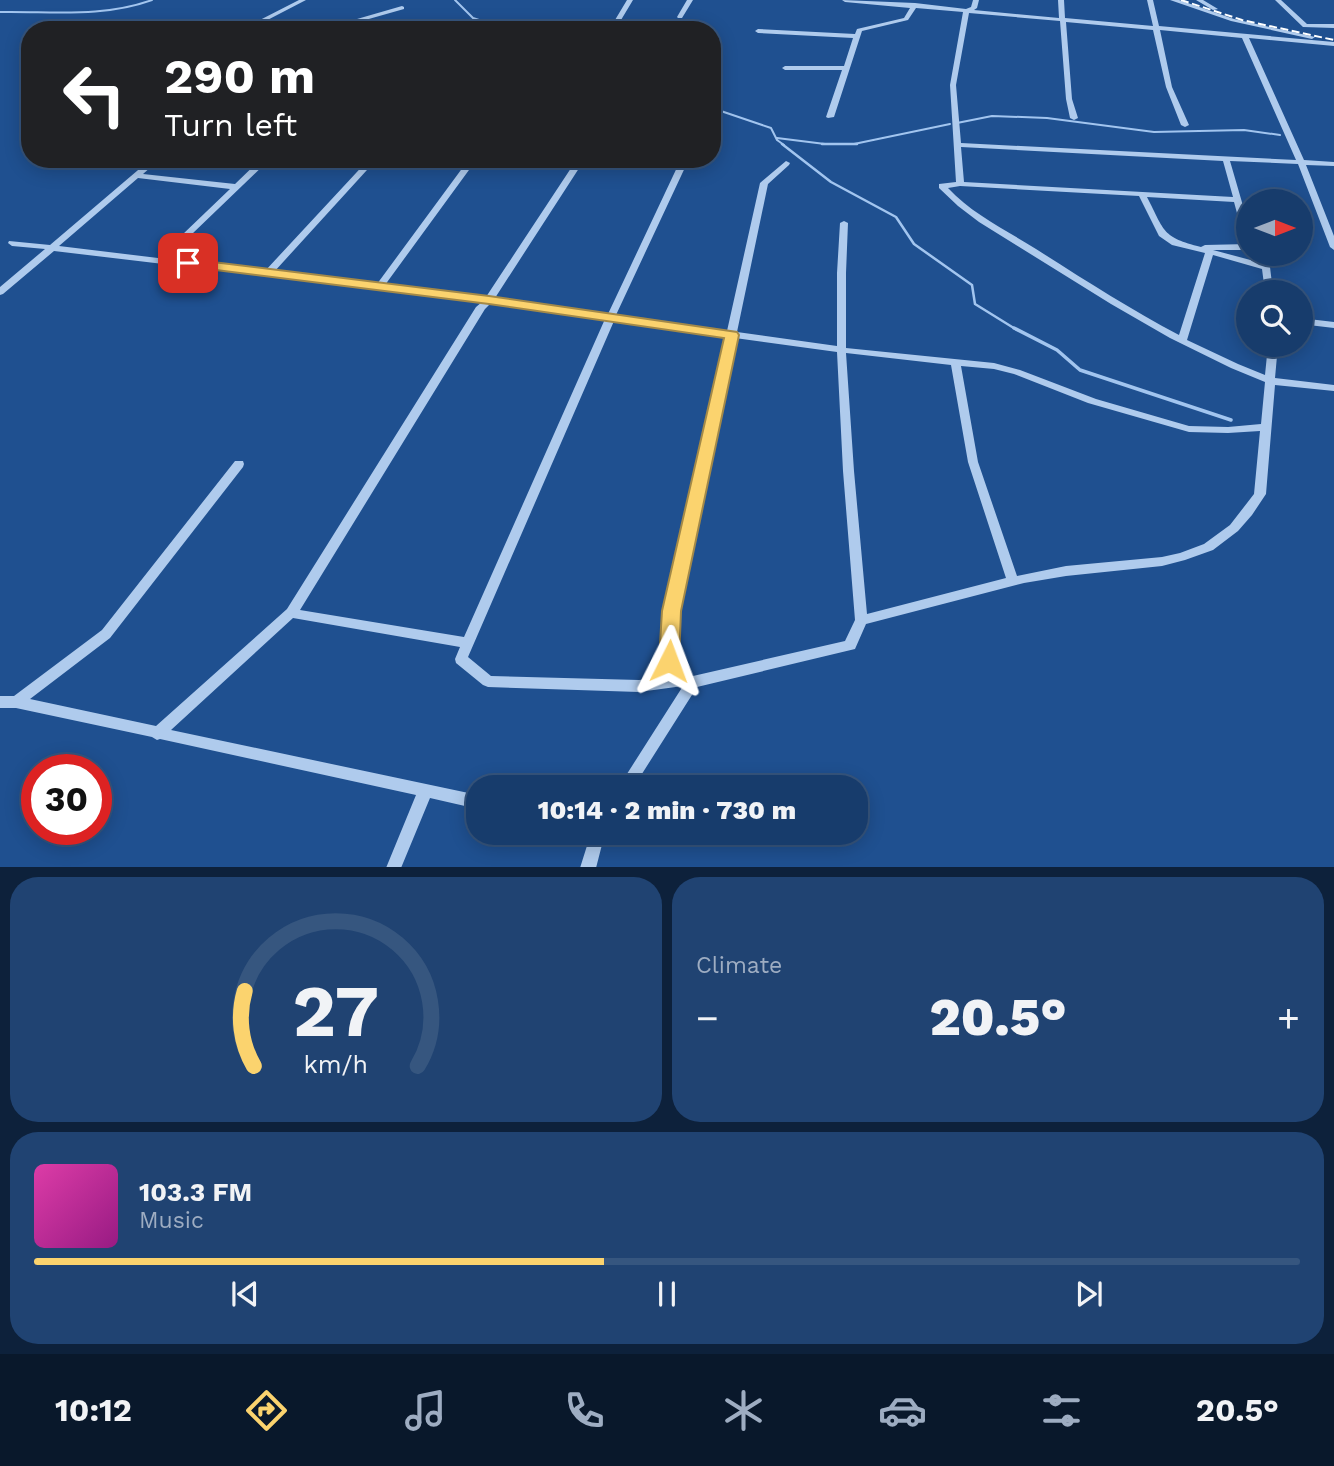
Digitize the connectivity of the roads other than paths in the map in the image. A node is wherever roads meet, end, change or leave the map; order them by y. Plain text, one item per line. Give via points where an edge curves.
1 (303, 0) edge
2 (631, 0) edge
3 (690, 0) edge
4 (845, 0) edge
5 (976, 0) edge
6 (1061, 0) edge
7 (1150, 0) edge
8 (1173, 0) edge
9 (1199, 0) edge
10 (1278, 0) edge
11 (877, 1) edge
12 (915, 5) junction
13 (402, 8) dead end
14 (1218, 10) dead end
15 (966, 11) junction
16 (680, 17) dead end
17 (1061, 20) junction
18 (261, 21) edge
19 (355, 21) edge
20 (618, 21) edge
21 (1334, 26) edge
22 (1155, 29) junction
23 (758, 31) dead end
24 (856, 36) junction
25 (1245, 37) junction
26 (1334, 43) edge
27 (785, 68) dead end
28 (844, 68) junction
29 (830, 117) dead end
30 (1074, 118) dead end
31 (1185, 125) dead end
32 (956, 145) junction
33 (1226, 159) junction
34 (1301, 162) junction
35 (786, 163) dead end
36 (1334, 164) edge
37 (145, 168) edge
38 (257, 168) edge
39 (365, 168) edge
40 (466, 168) edge
41 (575, 168) edge
42 (681, 168) edge
43 (136, 176) junction
44 (960, 184) junction
45 (237, 187) junction
46 (1142, 194) junction
47 (1235, 200) junction
48 (1236, 203) edge
49 (844, 223) dead end
50 (12, 243) dead end
51 (51, 247) junction
52 (1236, 247) edge
53 (1334, 247) edge
54 (1192, 249) junction
55 (1209, 253) junction
56 (161, 260) junction
57 (1266, 267) joint
58 (268, 273) junction
59 (1268, 280) edge
60 (378, 288) junction
61 (0, 292) edge
62 (489, 300) junction
63 (611, 317) junction
64 (1313, 323) edge
65 (1334, 325) edge
66 (732, 335) junction
67 (1182, 341) junction
68 (841, 350) junction
69 (1272, 357) edge
70 (956, 364) junction
71 (1269, 380) junction
72 (1334, 388) edge
73 (1266, 427) junction
74 (239, 464) dead end
75 (1013, 582) junction
76 (290, 612) junction
77 (862, 620) junction
78 (468, 643) junction
79 (688, 681) junction
80 (0, 702) edge
81 (16, 702) junction
82 (157, 734) junction
83 (633, 775) edge
84 (425, 792) junction
85 (466, 800) edge
86 (594, 845) edge
87 (393, 867) edge
88 (588, 867) edge

1 - 18 street
2 - 20 street
3 - 16 street
4 - 11 street
5 - 15 street via 974,8
6 - 17 street
7 - 22 street
8 - 26 street via 1233,20
9 - 14 street
10 - 21 street via 1305,26
11 - 12 street
12 - 15 street
12 - 24 street via 906,19 859,30
13 - 19 street
15 - 17 street
15 - 32 street via 953,85
17 - 22 street
17 - 30 street
22 - 25 street
22 - 31 street via 1168,87
23 - 24 street
24 - 28 street
25 - 26 street
25 - 34 street
27 - 28 street
28 - 29 street
32 - 33 street
32 - 44 street
33 - 34 street
33 - 47 street
34 - 36 street
34 - 53 street
35 - 66 street via 764,183
37 - 43 street
38 - 45 street
39 - 58 street
40 - 60 street
41 - 62 street
42 - 63 street
43 - 45 street
43 - 51 street
44 - 46 street
44 - 67 street via 942,186 993,225
45 - 56 street
46 - 47 street
46 - 54 street via 1162,234
47 - 48 street
49 - 68 street
50 - 51 street
51 - 56 street
51 - 61 street
52 - 54 street
54 - 55 street
55 - 57 street
55 - 67 street
56 - 58 street
57 - 59 street
58 - 60 street
60 - 62 street
62 - 63 street
62 - 76 street
63 - 66 street
63 - 78 street
64 - 65 street
66 - 68 street
66 - 79 street via 671,611 669,661
67 - 71 street
68 - 70 street
68 - 77 street
69 - 71 street
70 - 73 street via 1017,372 1092,401 1189,429
70 - 75 street via 973,462
71 - 72 street
71 - 73 street
73 - 75 street via 1260,494 1248,514 1201,551 1149,565 1080,570
74 - 81 street via 106,634
75 - 77 street
76 - 78 street
76 - 82 street
77 - 79 street via 850,645
78 - 79 street via 461,659 488,681 639,686
79 - 83 street
80 - 81 street
81 - 82 street
82 - 84 street
84 - 85 street
84 - 87 street
86 - 88 street

